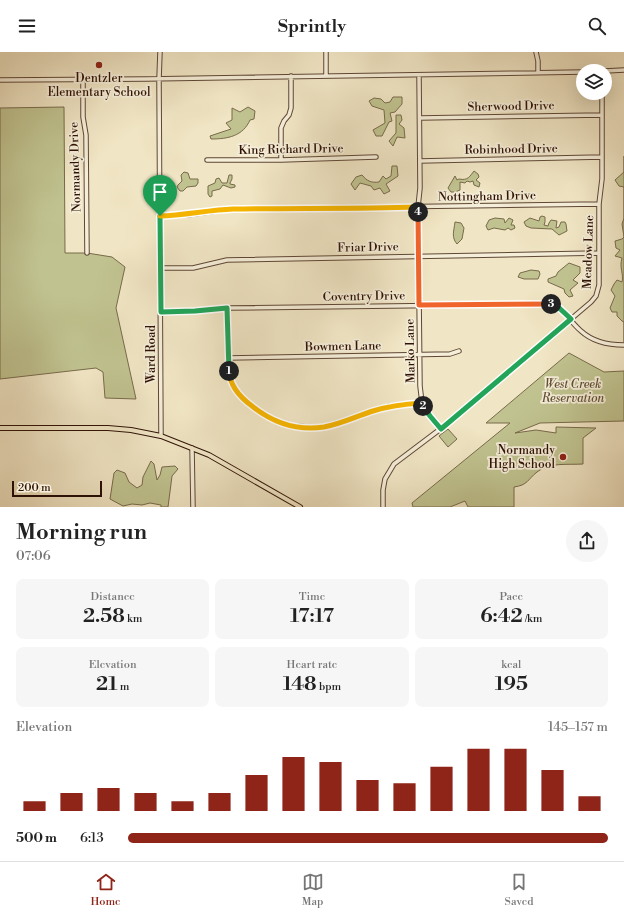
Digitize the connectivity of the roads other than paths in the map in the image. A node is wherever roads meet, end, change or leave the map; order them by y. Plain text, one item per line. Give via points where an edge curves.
1 (160, 52) edge
2 (326, 52) edge
3 (536, 52) edge
4 (624, 70) edge
5 (612, 71) edge
6 (538, 72) junction
7 (576, 72) edge
8 (326, 75) junction
9 (419, 75) junction
10 (291, 76) junction
11 (159, 79) junction
12 (0, 80) edge
13 (83, 80) junction
14 (602, 100) edge
15 (602, 115) junction
16 (420, 118) junction
17 (376, 157) dead end
18 (602, 157) junction
19 (207, 160) dead end
20 (281, 160) junction
21 (420, 161) junction
22 (599, 204) junction
23 (418, 207) junction
24 (160, 216) junction
25 (87, 252) dead end
26 (599, 253) junction
27 (418, 256) junction
28 (161, 268) junction
29 (419, 305) junction
30 (227, 308) junction
31 (161, 312) junction
32 (571, 319) junction
33 (624, 345) edge
34 (458, 350) dead end
35 (420, 354) junction
36 (228, 358) junction
37 (422, 403) junction
38 (0, 428) edge
39 (441, 429) junction
40 (161, 436) junction
41 (192, 448) junction
42 (193, 507) edge
43 (300, 507) edge
44 (383, 507) edge

1 - 11 street, Ward Road
2 - 8 street
3 - 6 street
4 - 5 street
6 - 7 street
6 - 9 street
8 - 9 street
8 - 10 street
9 - 16 street, Marko Lane
10 - 11 street
10 - 20 street via 291,108 281,128
11 - 13 street
11 - 24 street, Ward Road
12 - 13 street
13 - 25 street, Normandy Drive
14 - 15 street, Meadow Lane
15 - 16 street, Sherwood Drive
15 - 18 street, Meadow Lane
16 - 21 street, Marko Lane
17 - 20 street, King Richard Drive
18 - 21 street, Robinhood Drive
18 - 22 street, Meadow Lane
19 - 20 street, King Richard Drive
21 - 23 street, Marko Lane
22 - 23 street, Nottingham Drive
22 - 26 street, Meadow Lane
23 - 24 street, Nottingham Drive via 231,210
23 - 27 street, Marko Lane
24 - 28 street, Ward Road
26 - 27 street, Friar Drive
26 - 32 street, Meadow Lane via 599,285 596,296
27 - 28 street, Friar Drive via 227,260 193,268
27 - 29 street, Marko Lane
28 - 31 street, Ward Road
29 - 30 street, Coventry Drive
29 - 32 street, Coventry Drive via 548,304 556,305
29 - 35 street, Marko Lane
30 - 31 street, Coventry Drive
30 - 36 street
31 - 40 street, Ward Road
32 - 33 street, Coventry Drive via 581,331 599,342
32 - 39 street, Meadow Lane
34 - 35 street, Bowmen Lane via 450,354
35 - 36 street, Bowmen Lane
35 - 37 street, Marko Lane
36 - 37 street via 229,376 236,391 245,401 268,417 294,426 324,427 389,406
37 - 39 street
38 - 40 main road via 108,428
39 - 44 street, Meadow Lane via 394,464 385,479
40 - 41 main road
41 - 42 street
41 - 43 main road via 209,455

